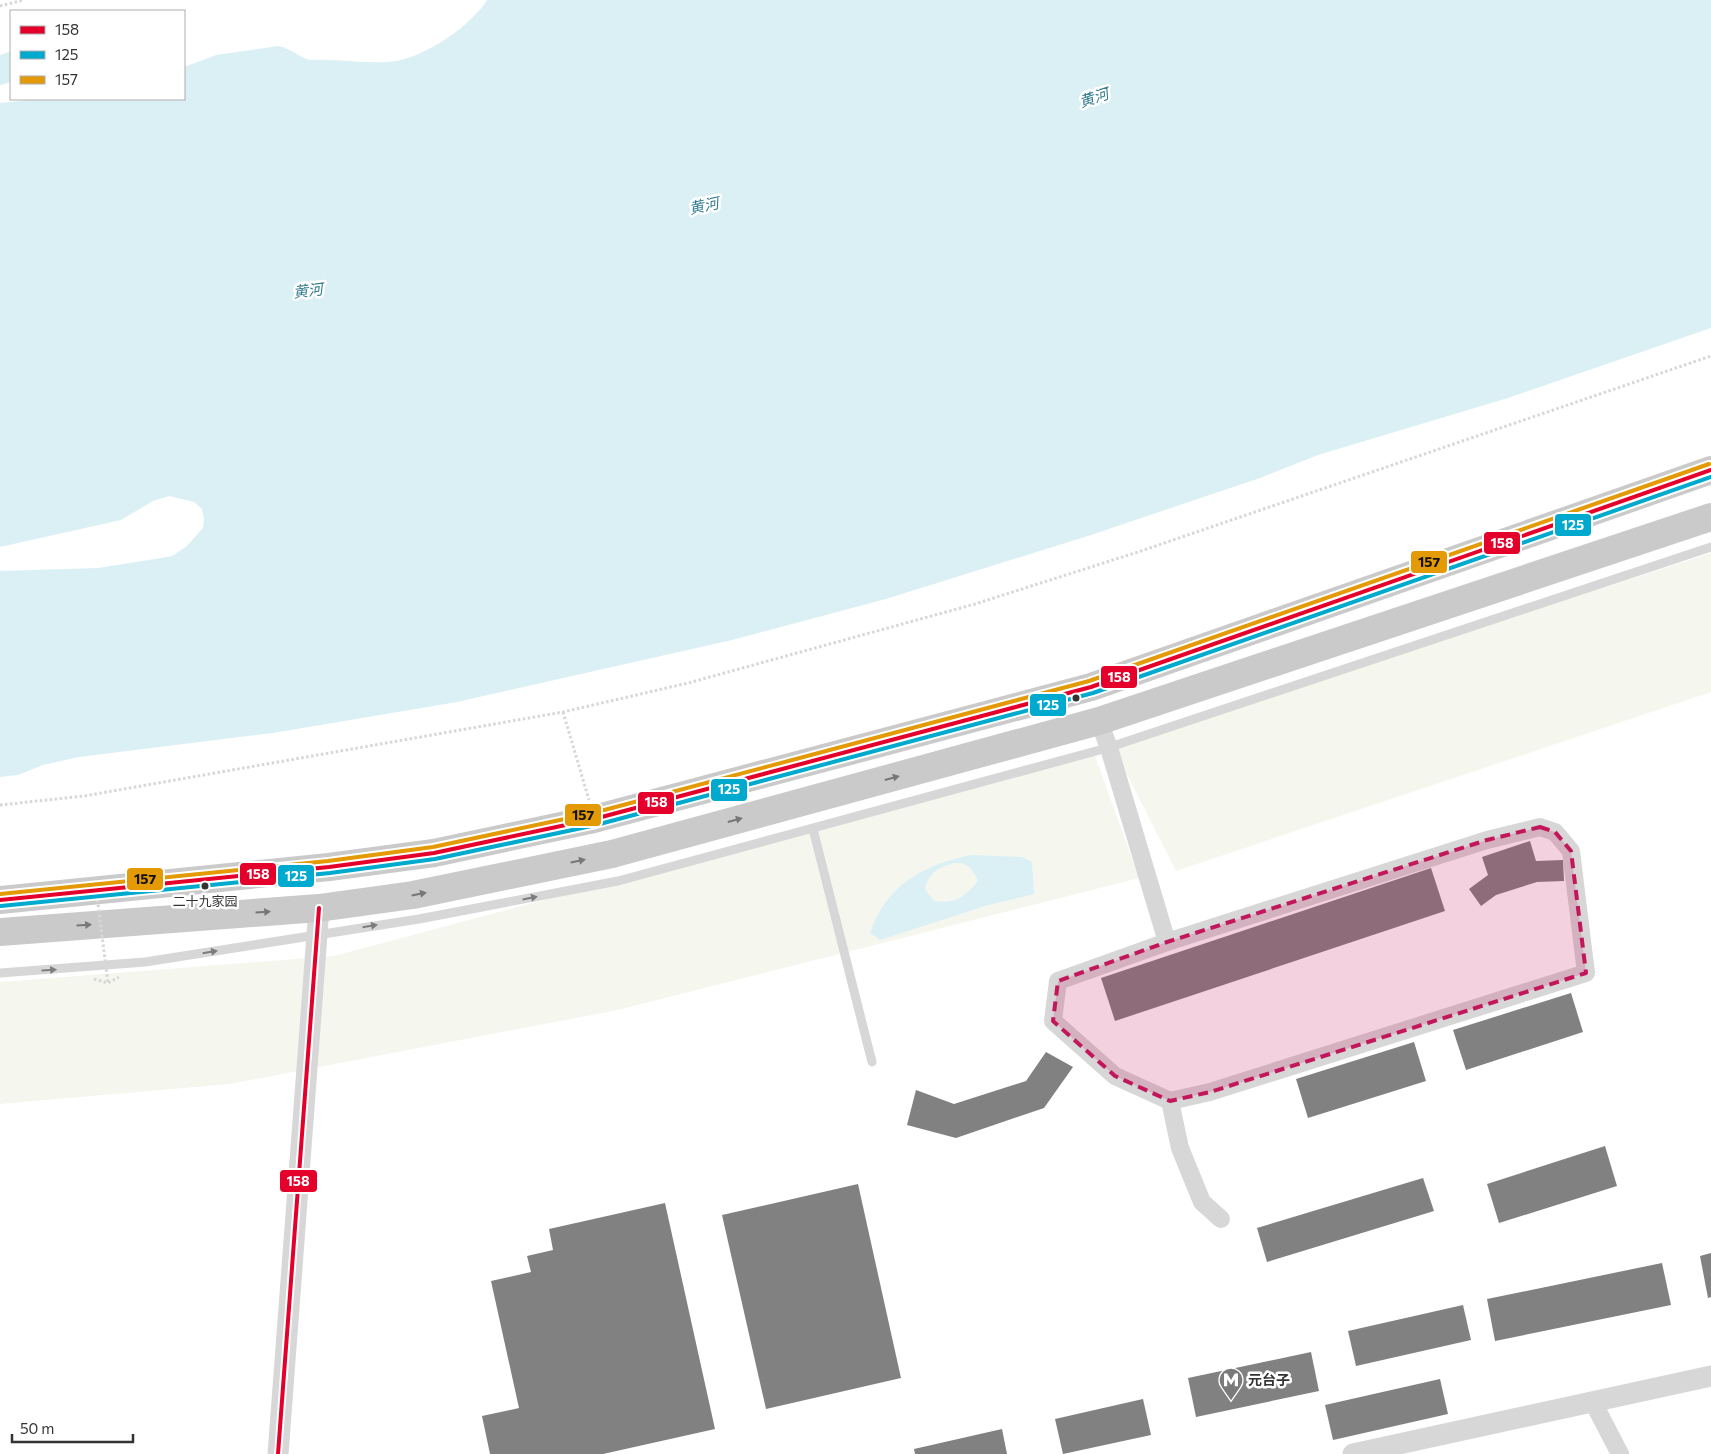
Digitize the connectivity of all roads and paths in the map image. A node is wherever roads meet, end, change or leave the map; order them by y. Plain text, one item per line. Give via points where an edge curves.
1 (24, 0) edge
2 (0, 6) edge
3 (1711, 356) edge
4 (1711, 470) edge
5 (1711, 517) edge
6 (1711, 547) edge
7 (563, 712) junction
8 (1099, 721) junction
9 (1109, 748) junction
10 (0, 805) edge
11 (594, 819) junction
12 (813, 828) junction
13 (95, 880) dead end
14 (0, 900) edge
15 (317, 921) junction
16 (0, 932) edge
17 (1167, 942) junction
18 (0, 974) edge
19 (108, 983) dead end
20 (872, 1062) dead end
21 (1170, 1101) junction
22 (1221, 1219) dead end
23 (1711, 1376) edge
24 (1593, 1402) junction
25 (278, 1454) edge
26 (1353, 1454) edge
27 (1620, 1454) edge

1 - 2 path
3 - 7 path via 1141,551 975,604 688,683
4 - 11 main road via 1091,686
5 - 8 main road
6 - 9 lane
7 - 10 path via 84,796
7 - 11 path
8 - 9 street
15 -> 8 main road via 413,895 612,854
9 - 12 lane
9 - 17 street
11 - 14 main road via 434,853
15 -> 12 lane via 419,919 618,882
12 - 20 lane
13 - 19 path, bridge
16 -> 15 main road
18 -> 15 lane via 146,962
15 - 25 street
17 - 21 street via 1058,981 1053,1021 1115,1076
17 - 21 street via 1487,840 1540,827 1555,832 1571,852 1586,974 1210,1092
21 - 22 street via 1180,1148 1202,1202
23 - 24 street
24 - 26 street
24 - 27 street

